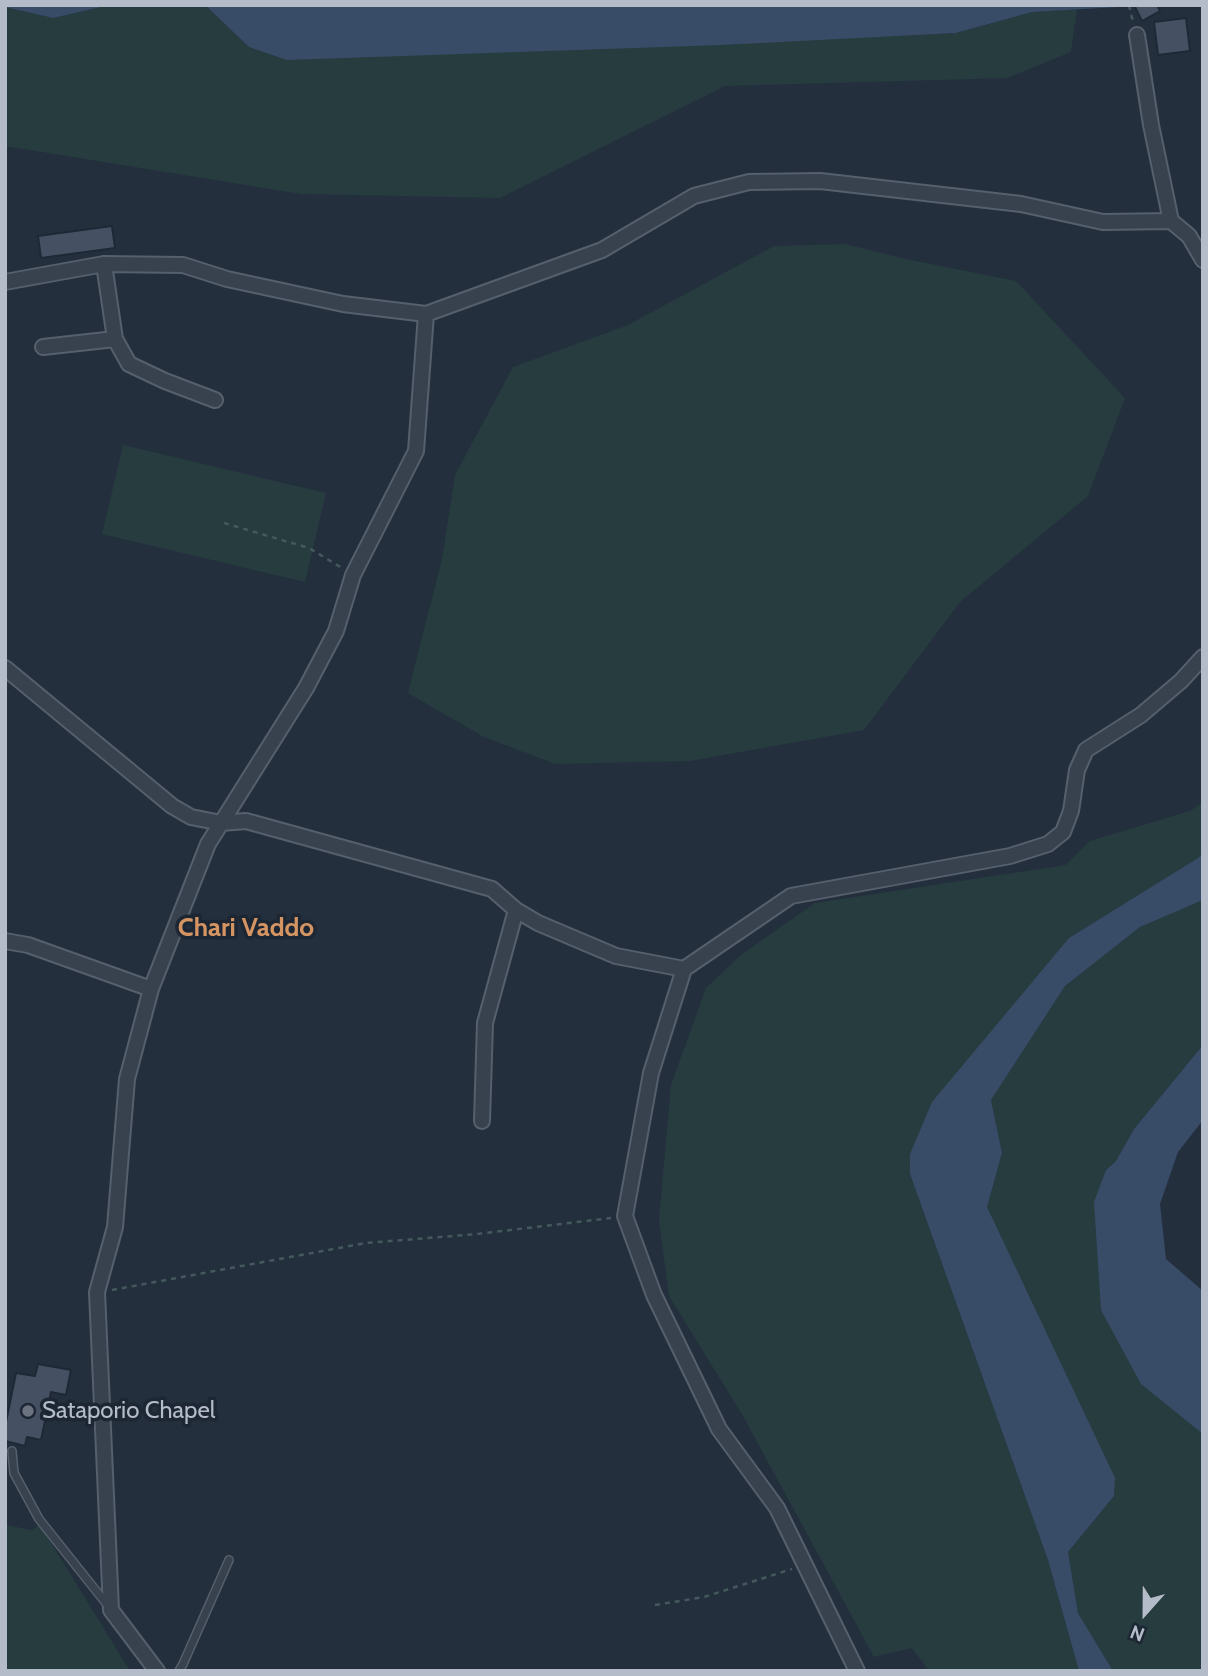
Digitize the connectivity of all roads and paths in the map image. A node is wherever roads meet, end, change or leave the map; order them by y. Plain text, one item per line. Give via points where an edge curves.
1 (1137, 35) dead end
2 (1171, 221) junction
3 (1203, 260) edge
4 (104, 264) junction
5 (5, 282) edge
6 (426, 314) junction
7 (115, 339) junction
8 (43, 347) dead end
9 (215, 400) dead end
10 (224, 523) dead end
11 (353, 575) junction
12 (1203, 657) edge
13 (5, 668) edge
14 (221, 823) junction
15 (516, 910) junction
16 (5, 941) edge
17 (684, 969) junction
18 (151, 989) junction
19 (482, 1121) dead end
20 (625, 1216) junction
21 (97, 1292) junction
22 (12, 1451) dead end
23 (229, 1560) dead end
24 (805, 1565) junction
25 (655, 1605) dead end
26 (111, 1610) junction
27 (157, 1671) edge
28 (179, 1671) edge
29 (857, 1671) edge

1 - 2 street
2 - 3 street via 1189,236
2 - 6 street via 1103,222 1021,204 820,181 749,183 694,196 602,250
4 - 5 street
4 - 6 street via 183,265 343,303
4 - 7 street
6 - 11 street via 416,451
7 - 8 street
7 - 9 street via 129,364
10 - 11 path via 309,548
11 - 14 street via 337,631
12 - 17 street via 1141,715 1086,750 1077,769 1063,832 1048,844 1010,856 792,896
13 - 14 street via 172,806 191,817
14 - 15 street via 246,821 492,889
14 - 18 street via 208,844
15 - 17 street via 616,956
15 - 19 street via 485,1023
16 - 18 street
17 - 20 street via 651,1073
18 - 21 street via 127,1079 115,1227
20 - 21 path via 366,1244
20 - 24 street via 654,1295 719,1429 777,1508
21 - 26 street
22 - 26 lane via 14,1473 39,1519
23 - 28 lane
24 - 25 path via 704,1597
24 - 29 street
26 - 27 street

